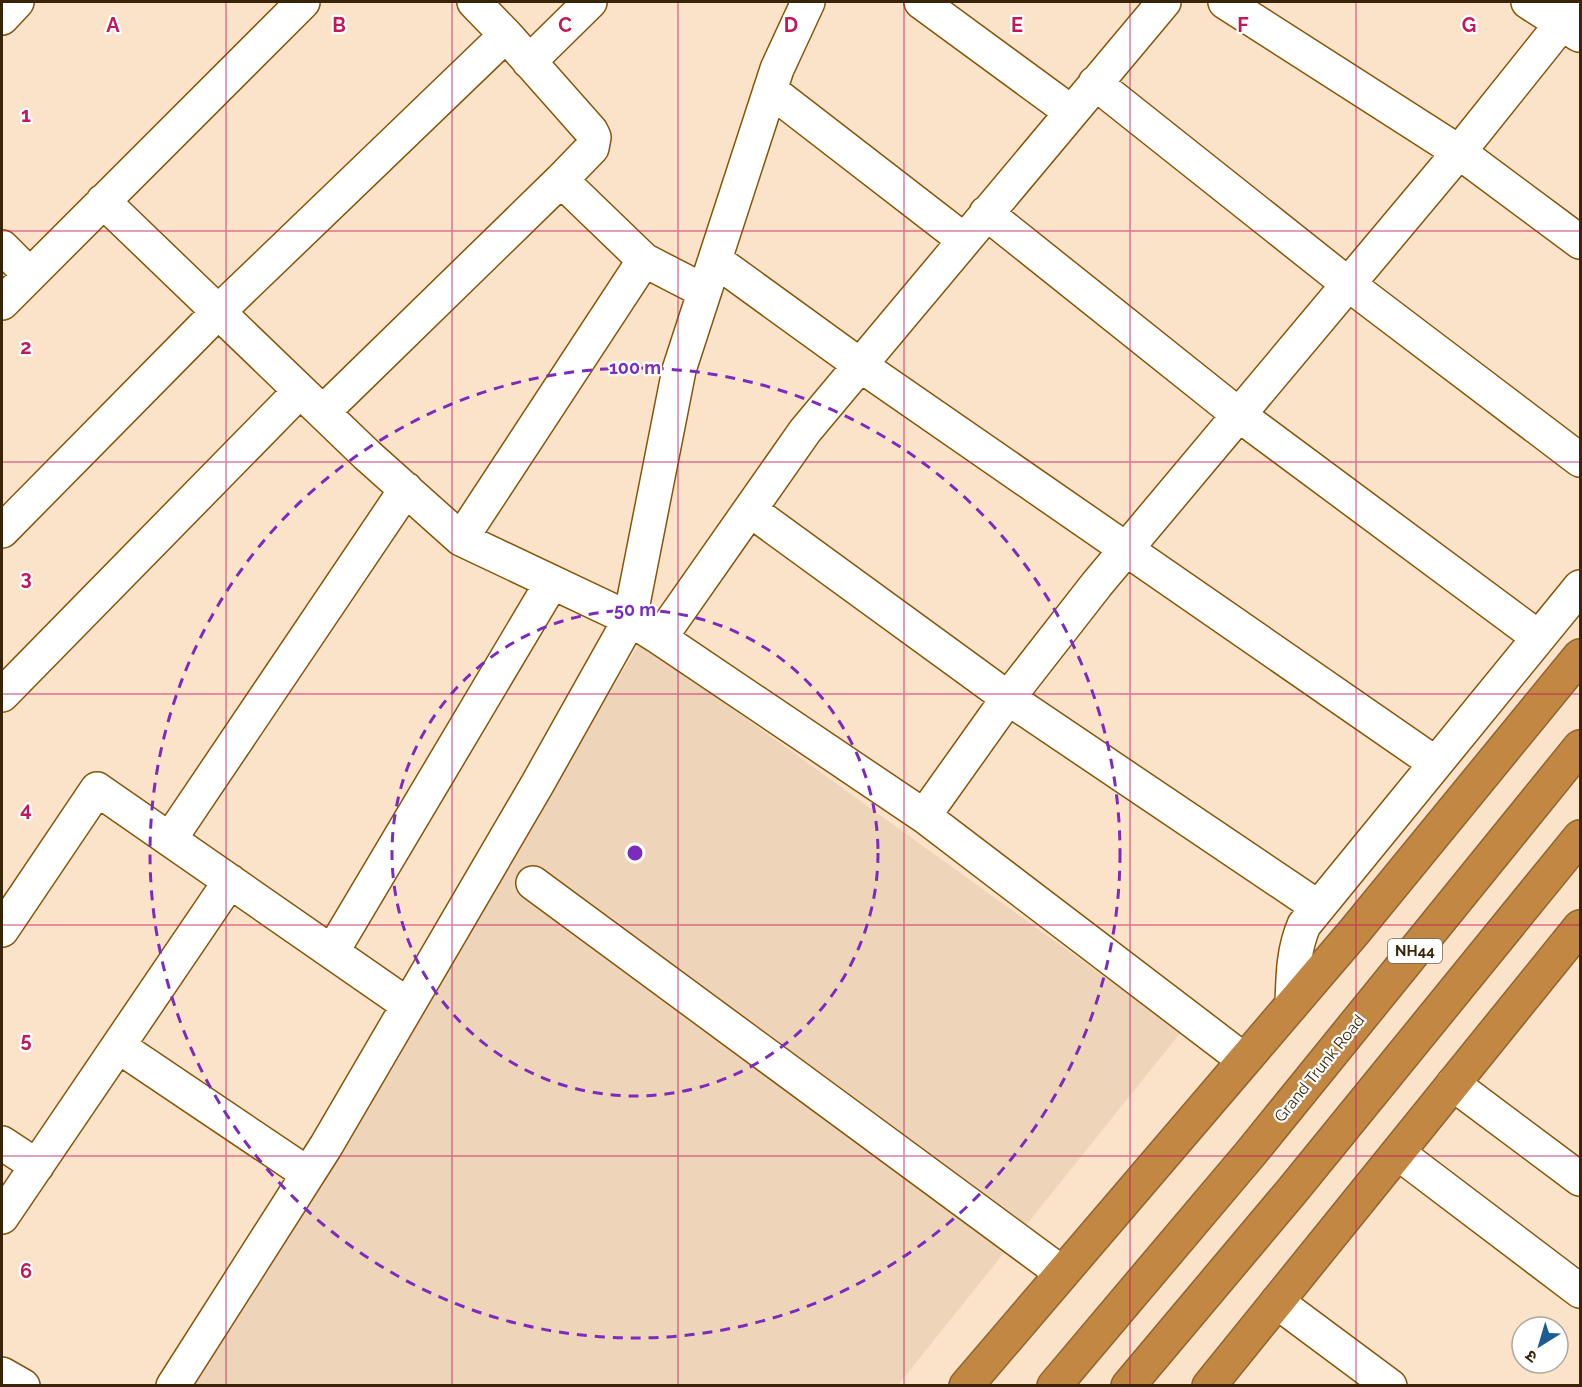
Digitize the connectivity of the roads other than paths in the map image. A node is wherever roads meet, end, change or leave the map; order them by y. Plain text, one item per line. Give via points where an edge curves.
1 (18, 2) edge
2 (303, 2) edge
3 (474, 2) edge
4 (590, 2) edge
5 (808, 2) edge
6 (921, 2) edge
7 (1164, 2) edge
8 (1225, 2) edge
9 (1528, 2) edge
10 (2, 18) edge
11 (1574, 20) edge
12 (506, 35) junction
13 (530, 62) junction
14 (1095, 83) junction
15 (770, 90) junction
16 (1071, 112) junction
17 (1459, 152) junction
18 (561, 180) junction
19 (102, 201) junction
20 (986, 213) junction
21 (964, 240) junction
22 (1581, 242) edge
23 (2, 247) edge
24 (644, 260) junction
25 (715, 260) junction
26 (30, 275) junction
27 (1348, 284) junction
28 (704, 291) junction
29 (2, 303) edge
30 (218, 312) junction
31 (860, 365) junction
32 (311, 401) junction
33 (1239, 415) junction
34 (1581, 460) edge
35 (406, 489) junction
36 (750, 510) junction
37 (2, 531) edge
38 (461, 538) junction
39 (1126, 551) junction
40 (552, 582) junction
41 (1581, 587) edge
42 (630, 620) junction
43 (1538, 637) junction
44 (660, 638) junction
45 (1581, 656) edge
46 (2, 695) edge
47 (1008, 698) junction
48 (1581, 747) edge
49 (1435, 763) junction
50 (924, 816) junction
51 (1581, 837) edge
52 (170, 839) junction
53 (230, 881) junction
54 (533, 883) dead end
55 (1318, 907) junction
56 (1581, 927) edge
57 (2, 930) edge
58 (332, 952) junction
59 (1292, 1004) junction
60 (408, 1005) junction
61 (118, 1046) junction
62 (1244, 1060) junction
63 (1453, 1084) junction
64 (2, 1143) edge
65 (1398, 1153) junction
66 (37, 1166) junction
67 (308, 1174) junction
68 (1581, 1179) edge
69 (2, 1217) edge
70 (1062, 1273) junction
71 (1581, 1291) edge
72 (1277, 1302) junction
73 (2, 1374) edge
74 (22, 1386) edge
75 (173, 1386) edge
76 (966, 1386) edge
77 (1054, 1386) edge
78 (1128, 1386) edge
79 (1209, 1386) edge
80 (1390, 1386) edge

1 - 10 street
2 - 19 street
3 - 12 street
4 - 13 street
5 - 15 street
6 - 16 street
7 - 14 street
8 - 17 street
9 - 11 street
11 - 17 street
12 - 13 street
12 - 30 street
13 - 18 street via 594,137 592,148
14 - 16 street
14 - 27 street
15 - 21 street
15 - 25 street
16 - 20 street
17 - 22 street
17 - 27 street
18 - 24 street
18 - 32 street
19 - 26 street
19 - 30 street
20 - 21 street
20 - 33 street
21 - 31 street
23 - 26 street
24 - 28 street
24 - 38 street
25 - 28 street
25 - 31 street
26 - 29 street
27 - 33 street
27 - 34 street
28 - 42 street via 679,370
30 - 32 street
30 - 37 street
31 - 36 street via 805,431
31 - 39 street
32 - 35 street
32 - 46 street
33 - 39 street
33 - 43 street
35 - 38 street
35 - 52 street
36 - 44 street
36 - 47 street
38 - 40 street
39 - 47 street
39 - 49 street
40 - 42 street
40 - 58 street
41 - 43 street
42 - 44 street
42 - 60 street
43 - 49 street
44 - 50 street
45 - 59 highway
47 - 50 street
47 - 55 street
48 - 77 highway, Grand Trunk Road / NH44 via 1250,1154
49 - 55 street
50 - 62 street
51 - 78 highway
52 - 53 street
52 - 57 street via 97,789
53 - 58 street
53 - 61 street
54 - 70 street
55 - 59 street via 1297,942
56 - 63 highway
58 - 60 street
59 - 62 highway
60 - 67 street
61 - 66 street
61 - 67 street
62 - 70 highway
63 - 65 highway
63 - 68 street
64 - 66 street
65 - 71 street
65 - 72 highway
66 - 69 street
67 - 75 street
70 - 76 highway
72 - 79 highway
72 - 80 street
73 - 74 street

